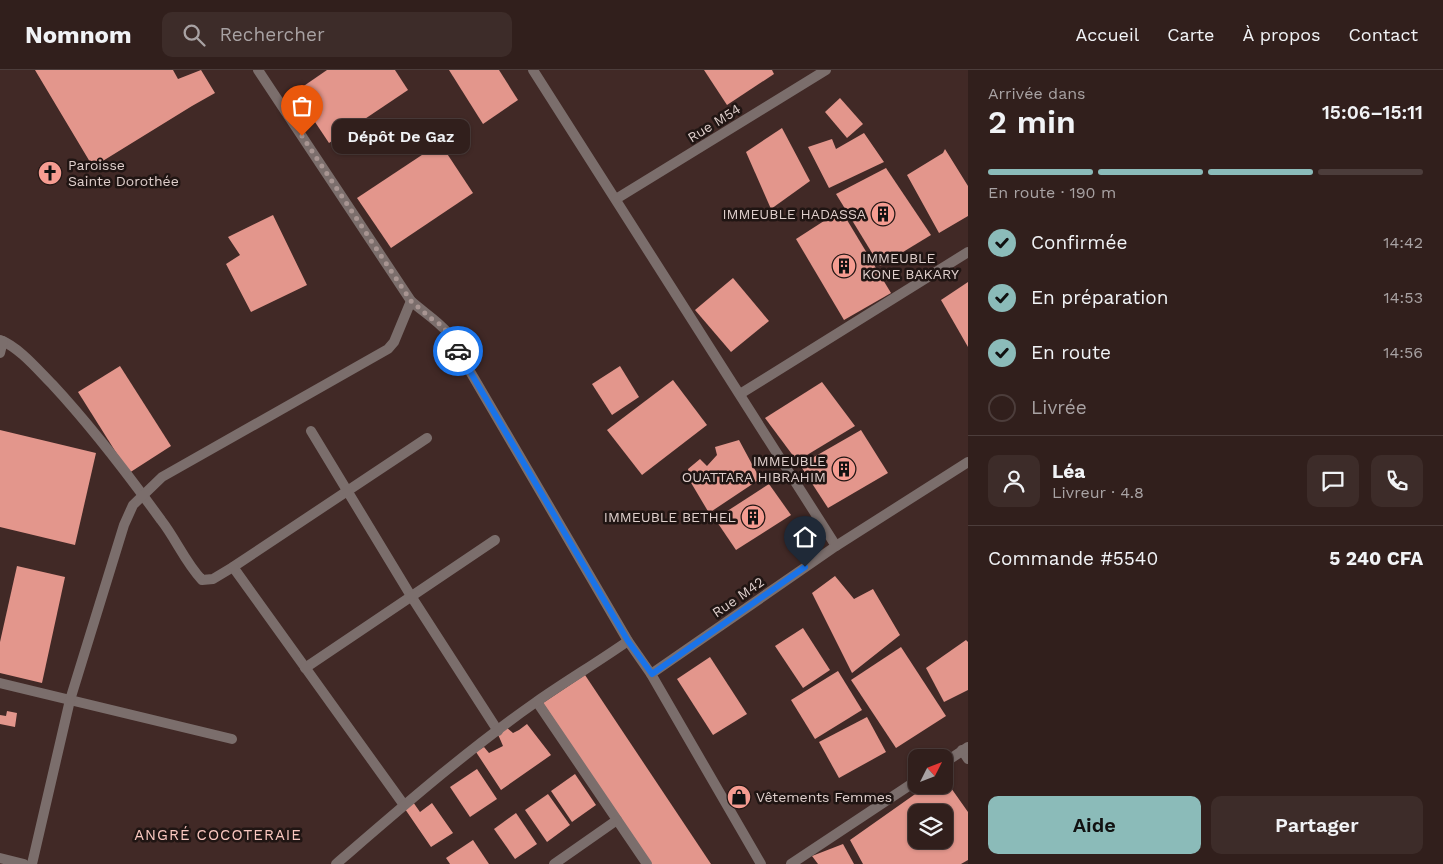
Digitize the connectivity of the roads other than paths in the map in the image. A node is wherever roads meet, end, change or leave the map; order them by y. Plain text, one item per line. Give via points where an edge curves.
1 (258, 70) edge
2 (534, 70) edge
3 (826, 70) edge
4 (616, 199) junction
5 (968, 252) edge
6 (411, 301) junction
7 (2, 341) edge
8 (0, 353) edge
9 (740, 394) junction
10 (311, 431) dead end
11 (427, 438) dead end
12 (968, 462) edge
13 (348, 491) junction
14 (143, 495) junction
15 (495, 540) dead end
16 (836, 546) junction
17 (233, 567) junction
18 (411, 596) junction
19 (628, 641) junction
20 (305, 668) junction
21 (652, 674) junction
22 (0, 683) edge
23 (70, 700) junction
24 (537, 702) junction
25 (498, 730) junction
26 (232, 739) dead end
27 (966, 752) edge
28 (953, 758) edge
29 (908, 786) edge
30 (404, 804) junction
31 (617, 820) junction
32 (0, 858) edge
33 (24, 864) edge
34 (32, 864) edge
35 (336, 864) edge
36 (554, 864) edge
37 (647, 864) edge
38 (761, 864) edge
39 (791, 864) edge

1 - 6 street
2 - 4 street
3 - 4 street, Rue M54
4 - 9 street
5 - 9 street
6 - 14 street via 394,342 388,348 162,477
6 - 19 street via 447,332
7 - 8 street
7 - 14 street via 28,358 83,418
9 - 16 street
10 - 13 street
11 - 13 street
12 - 16 street, Rue M42
13 - 17 street
13 - 18 street
14 - 17 street via 192,570 202,580 213,579
14 - 23 street via 133,505 124,525
15 - 18 street
16 - 21 street, Rue M42
17 - 20 street
18 - 20 street
18 - 25 street
19 - 21 street
19 - 24 street
20 - 30 street
21 - 38 street
22 - 23 street
23 - 26 street
23 - 34 street
24 - 25 street
24 - 31 street
25 - 30 street
27 - 28 street
29 - 39 street
30 - 35 street
31 - 36 street
31 - 37 street
32 - 33 street

